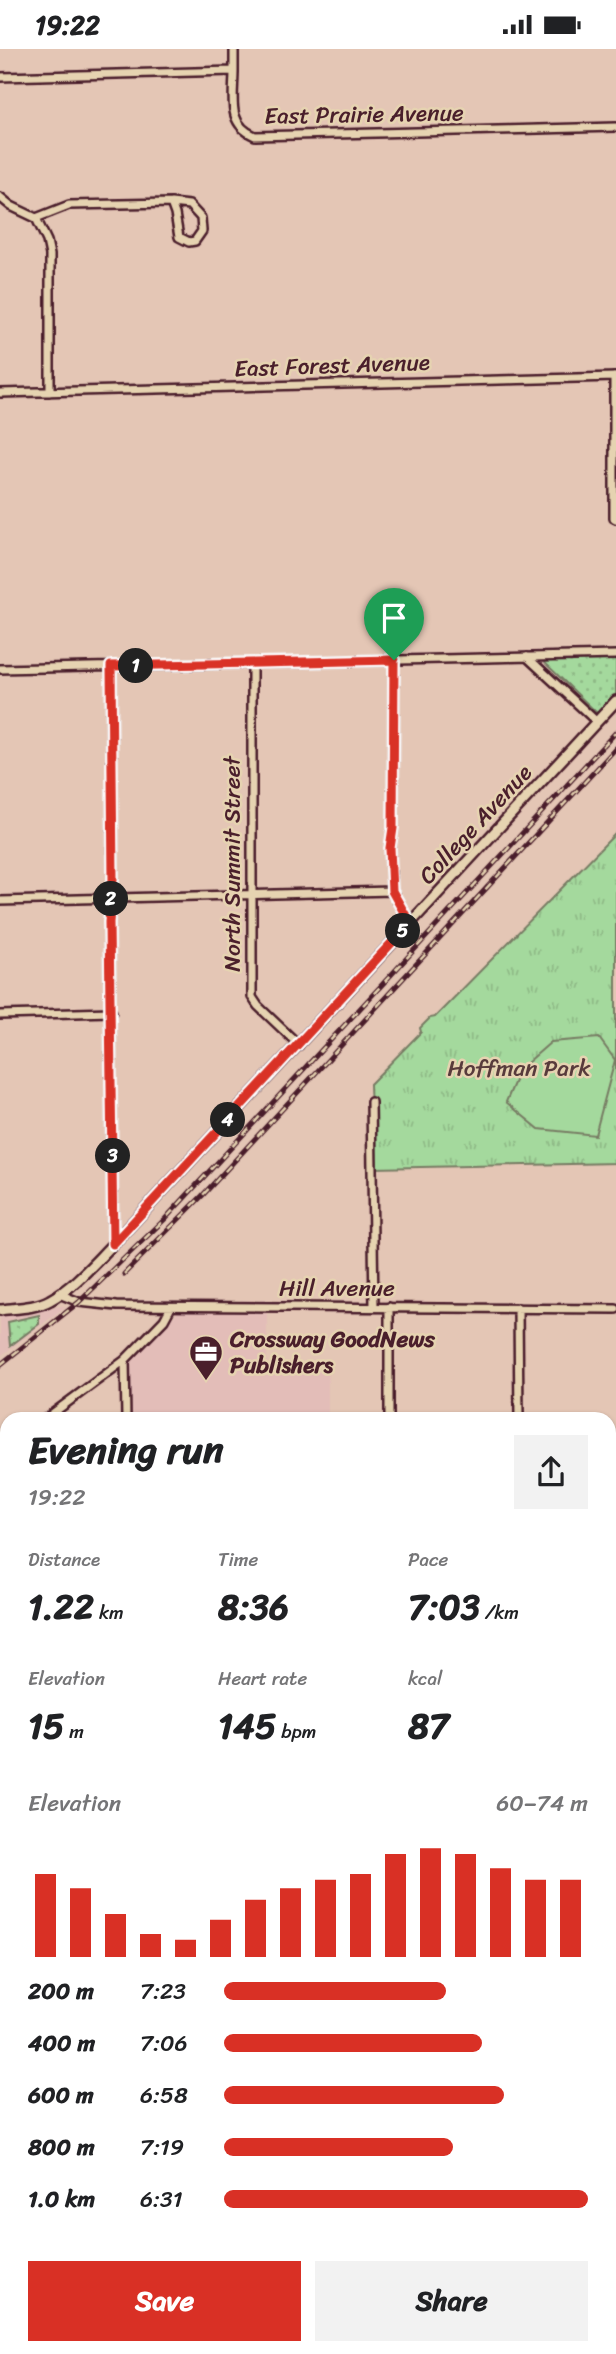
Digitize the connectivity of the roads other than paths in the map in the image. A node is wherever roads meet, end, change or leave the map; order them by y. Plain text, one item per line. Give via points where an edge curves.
1 (234, 49) edge
2 (234, 71) junction
3 (0, 77) edge
4 (616, 127) edge
5 (0, 197) edge
6 (171, 203) junction
7 (36, 218) junction
8 (615, 377) edge
9 (50, 392) junction
10 (0, 393) edge
11 (616, 519) edge
12 (616, 655) edge
13 (527, 657) junction
14 (394, 660) junction
15 (252, 663) junction
16 (111, 666) junction
17 (0, 669) edge
18 (616, 701) edge
19 (597, 722) junction
20 (392, 891) junction
21 (251, 895) junction
22 (111, 899) junction
23 (0, 901) edge
24 (410, 923) junction
25 (111, 1013) junction
26 (0, 1015) edge
27 (299, 1045) junction
28 (371, 1102) dead end
29 (113, 1244) junction
30 (59, 1294) junction
31 (171, 1307) junction
32 (374, 1307) junction
33 (389, 1307) junction
34 (518, 1308) junction
35 (616, 1309) edge
36 (0, 1310) edge
37 (125, 1360) junction
38 (54, 1412) edge
39 (126, 1412) edge
40 (389, 1412) edge
41 (519, 1412) edge

1 - 2 street
2 - 3 street
2 - 4 street, East Prairie Avenue via 235,121 242,131 255,136
5 - 7 street
6 - 6 street via 179,237 195,241 202,231 201,218 188,205
6 - 7 street via 69,205
7 - 9 street via 50,255
8 - 9 street, East Forest Avenue
8 - 11 street
9 - 10 street, East Forest Avenue
12 - 13 street
13 - 14 street
13 - 19 street
14 - 15 street
14 - 20 street
15 - 16 street
15 - 21 street, North Summit Street
16 - 17 street
16 - 22 street
18 - 19 street, College Avenue
19 - 24 street, College Avenue
20 - 21 street
20 - 24 street
21 - 22 street
21 - 27 street, North Summit Street via 252,997
22 - 23 street
22 - 25 street
24 - 27 street, College Avenue
25 - 26 street
25 - 29 street
27 - 29 street, College Avenue
28 - 32 street
29 - 30 street, College Avenue
30 - 31 street, Hill Avenue via 104,1305
30 - 36 street, College Avenue via 41,1304
31 - 32 street, Hill Avenue
31 - 37 street
32 - 33 street, Hill Avenue
33 - 34 street, Hill Avenue
33 - 40 street
34 - 35 street, Hill Avenue
34 - 41 street
37 - 38 street
37 - 39 street

